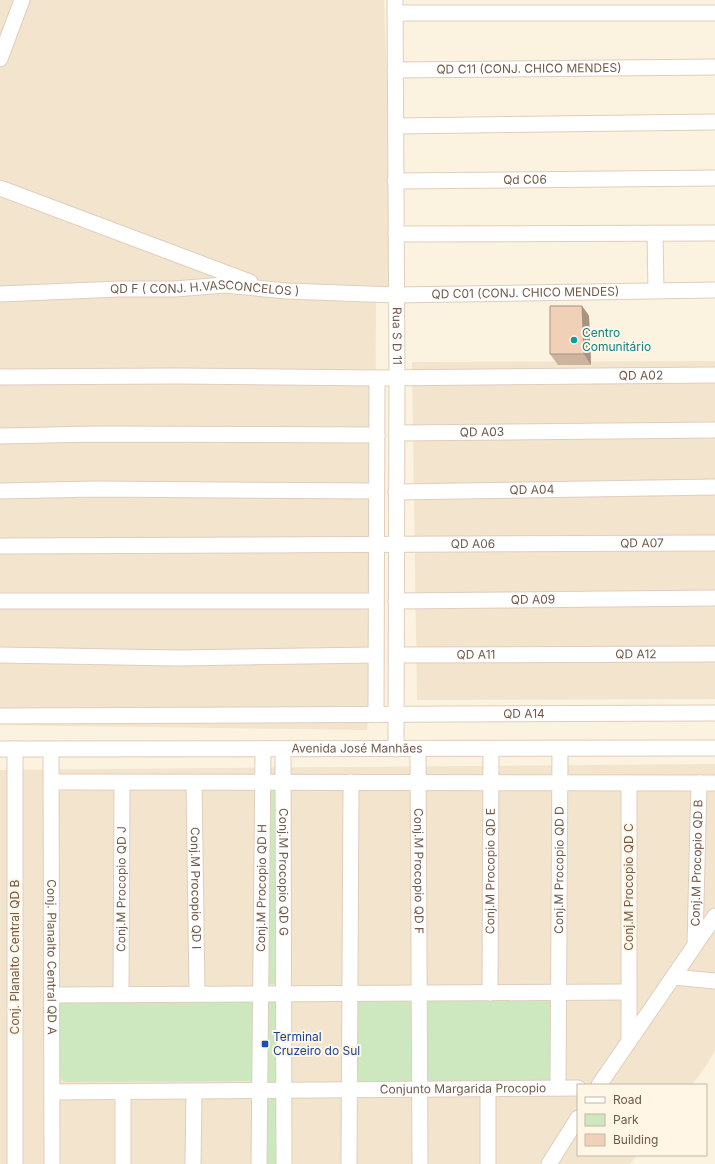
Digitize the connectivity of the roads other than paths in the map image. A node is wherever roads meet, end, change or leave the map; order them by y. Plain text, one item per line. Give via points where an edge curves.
1 (19, 1) edge
2 (395, 7) edge
3 (715, 13) edge
4 (0, 59) edge
5 (715, 67) edge
6 (395, 70) junction
7 (715, 122) edge
8 (396, 126) junction
9 (715, 178) edge
10 (395, 181) junction
11 (0, 188) edge
12 (715, 233) edge
13 (396, 234) junction
14 (654, 234) junction
15 (265, 288) junction
16 (656, 290) junction
17 (715, 290) edge
18 (7, 294) edge
19 (395, 295) junction
20 (715, 375) edge
21 (0, 377) edge
22 (397, 377) junction
23 (377, 378) junction
24 (715, 430) edge
25 (397, 433) junction
26 (0, 436) edge
27 (377, 436) junction
28 (715, 487) edge
29 (0, 491) edge
30 (376, 491) junction
31 (396, 492) junction
32 (715, 544) edge
33 (569, 545) joint
34 (0, 546) edge
35 (376, 546) junction
36 (396, 546) junction
37 (715, 598) edge
38 (0, 601) edge
39 (375, 601) junction
40 (396, 601) junction
41 (715, 654) edge
42 (0, 655) edge
43 (375, 655) junction
44 (397, 655) junction
45 (556, 655) joint
46 (715, 713) edge
47 (396, 714) junction
48 (376, 715) junction
49 (0, 716) edge
50 (715, 748) edge
51 (7, 749) edge
52 (396, 749) junction
53 (491, 749) junction
54 (560, 749) junction
55 (52, 750) junction
56 (263, 750) junction
57 (283, 750) junction
58 (418, 750) junction
59 (419, 781) junction
60 (52, 782) junction
61 (263, 782) junction
62 (351, 782) junction
63 (715, 782) edge
64 (122, 783) junction
65 (194, 783) junction
66 (283, 783) junction
67 (560, 783) junction
68 (629, 783) junction
69 (699, 783) junction
70 (491, 784) junction
71 (713, 923) edge
72 (696, 943) junction
73 (673, 977) junction
74 (715, 981) edge
75 (558, 992) junction
76 (628, 992) junction
77 (197, 993) junction
78 (348, 993) junction
79 (419, 993) junction
80 (490, 993) junction
81 (121, 994) junction
82 (261, 994) junction
83 (283, 994) junction
84 (52, 995) junction
85 (629, 1041) junction
86 (600, 1084) edge
87 (558, 1088) junction
88 (577, 1088) edge
89 (420, 1089) junction
90 (488, 1089) junction
91 (260, 1090) junction
92 (284, 1090) junction
93 (349, 1090) junction
94 (194, 1091) junction
95 (52, 1092) junction
96 (122, 1092) junction
97 (577, 1120) edge
98 (15, 1164) edge
99 (52, 1164) edge
100 (123, 1164) edge
101 (193, 1164) edge
102 (259, 1164) edge
103 (284, 1164) edge
104 (349, 1164) edge
105 (420, 1164) edge
106 (488, 1164) edge
107 (549, 1164) edge

1 - 4 street
2 - 3 street via 581,14
2 - 6 street, Rua S D 11
5 - 6 street, QD C11 (CONJ. CHICO MENDES)
6 - 8 street, Rua S D 11
7 - 8 street
8 - 10 street, Rua S D 11
9 - 10 street, Qd C06
10 - 13 street, Rua S D 11
11 - 15 street
12 - 14 street
13 - 14 street
13 - 19 street, Rua S D 11
14 - 16 street
15 - 18 street, QD F ( CONJ. H.VASCONCELOS ) via 224,285
15 - 19 street, QD F ( CONJ. H.VASCONCELOS )
16 - 17 street, QD C01 (CONJ. CHICO MENDES)
16 - 19 street, QD C01 (CONJ. CHICO MENDES)
19 - 22 street, Rua S D 11
20 - 22 street, QD A02
21 - 23 street
22 - 23 street
22 - 25 street, Rua S D 11
23 - 27 street
24 - 25 street, QD A03
25 - 31 street, Rua S D 11
26 - 27 street
27 - 30 street
28 - 31 street, QD A04
29 - 30 street
30 - 35 street
31 - 36 street, Rua S D 11
32 - 33 street, QD A07
33 - 36 street, QD A06
34 - 35 street, QD A06
35 - 36 street, QD A06
35 - 39 street
36 - 40 street, Rua S D 11
37 - 40 street, QD A09
38 - 39 street
39 - 43 street
40 - 44 street, Rua S D 11
41 - 45 street, QD A12
42 - 43 street via 177,658
43 - 48 street
44 - 45 street, QD A11
44 - 47 street, Rua S D 11
46 - 47 street, QD A14
47 - 48 street, QD A14
47 - 52 street, Rua S D 11
48 - 49 street, QD A14
50 - 54 street, Avenida José Manhães
51 - 55 street, Avenida José Manhães
51 - 98 street, Conj. Planalto Central QD B
52 - 57 street, Avenida José Manhães
52 - 58 street, Avenida José Manhães
53 - 54 street, Avenida José Manhães
53 - 58 street, Avenida José Manhães
53 - 70 street, Conj.M Procopio QD E
54 - 67 street, Conj.M Procopio QD D
55 - 56 street, Avenida José Manhães
55 - 60 street, Conj. Planalto Central QD A
56 - 57 street, Avenida José Manhães
56 - 61 street, Conj.M Procopio QD H
57 - 66 street, Conj.M Procopio QD G
58 - 59 street, Conj.M Procopio QD F
59 - 62 street
59 - 70 street
59 - 79 street, Conj.M Procopio QD F
60 - 64 street
60 - 84 street, Conj. Planalto Central QD A
61 - 65 street
61 - 66 street
61 - 82 street, Conj.M Procopio QD H
62 - 66 street
62 - 78 street
63 - 69 street
64 - 65 street
64 - 81 street, Conj.M Procopio QD J
65 - 77 street, Conj.M Procopio QD I
66 - 83 street, Conj.M Procopio QD G
67 - 68 street
67 - 70 street
67 - 75 street, Conj.M Procopio QD D
68 - 69 street
68 - 76 street, Conj.M Procopio QD C
69 - 72 street, Conj.M Procopio QD B
70 - 80 street, Conj.M Procopio QD E
71 - 72 street
72 - 73 street
73 - 74 street
73 - 85 street
75 - 76 street
75 - 80 street
75 - 87 street, Conj.M Procopio QD D
76 - 85 street, Conj.M Procopio QD C
77 - 81 street
77 - 82 street
78 - 79 street
78 - 83 street
78 - 93 street
79 - 80 street
79 - 89 street, Conj.M Procopio QD F
81 - 84 street
82 - 83 street
82 - 91 street, Conj.M Procopio QD H
83 - 92 street, Conj.M Procopio QD G
84 - 95 street, Conj. Planalto Central QD A
85 - 86 street
87 - 88 street, Conjunto Margarida Procopio
87 - 90 street, Conjunto Margarida Procopio
89 - 90 street, Conjunto Margarida Procopio
89 - 93 street, Conjunto Margarida Procopio
89 - 105 street, Conj.M Procopio QD F
90 - 106 street
91 - 92 street, Conjunto Margarida Procopio
91 - 94 street, Conjunto Margarida Procopio
91 - 102 street, Conj.M Procopio QD H
92 - 93 street, Conjunto Margarida Procopio
92 - 103 street, Conj.M Procopio QD G
93 - 104 street
94 - 96 street, Conjunto Margarida Procopio
94 - 101 street
95 - 96 street, Conjunto Margarida Procopio
95 - 99 street, Conj. Planalto Central QD A
96 - 100 street
97 - 107 street

